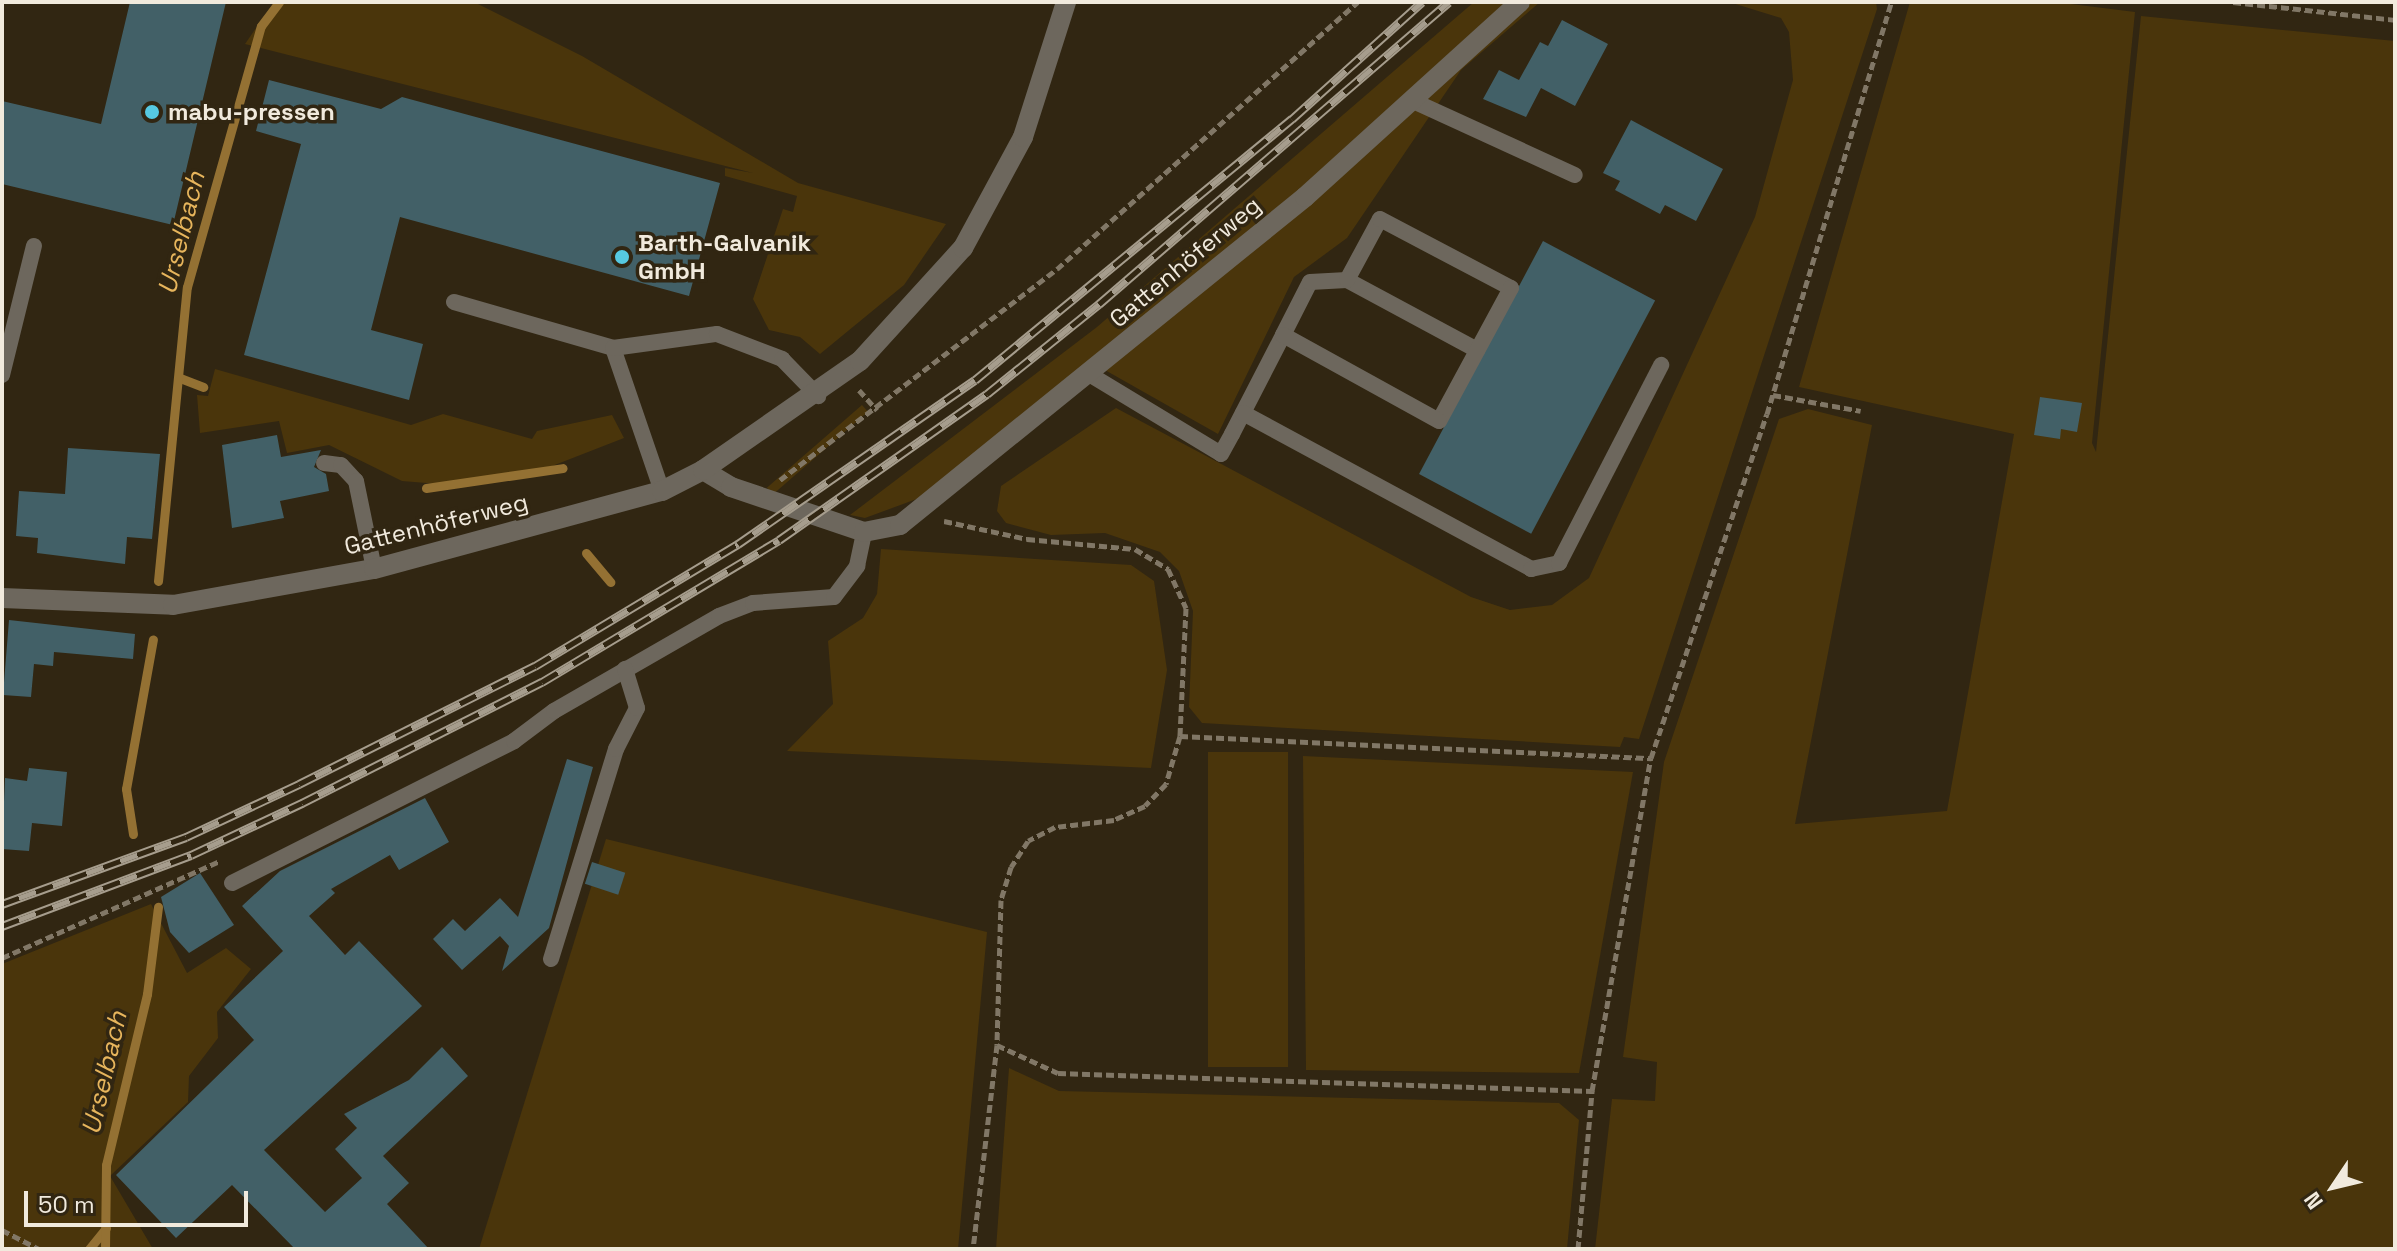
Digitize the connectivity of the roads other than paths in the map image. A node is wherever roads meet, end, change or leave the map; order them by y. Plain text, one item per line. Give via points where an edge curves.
1 (1066, 2) edge
2 (1520, 2) edge
3 (1411, 100) junction
4 (1575, 175) dead end
5 (34, 246) dead end
6 (1347, 280) junction
7 (454, 302) dead end
8 (1283, 335) junction
9 (613, 348) junction
10 (1477, 350) junction
11 (1661, 365) dead end
12 (1089, 374) junction
13 (2, 375) edge
14 (818, 396) junction
15 (1243, 413) junction
16 (324, 463) dead end
17 (703, 470) junction
18 (662, 491) junction
19 (864, 532) junction
20 (374, 569) junction
21 (2, 598) edge
22 (625, 669) junction
23 (232, 883) dead end
24 (551, 959) dead end

1 - 14 street, Gattenhöferweg via 1023,137 963,248 898,325
2 - 3 street, Gattenhöferweg
3 - 4 lane
3 - 12 street, Gattenhöferweg
5 - 13 lane
6 - 8 lane via 1310,282
6 - 10 lane
6 - 10 lane via 1380,219 1511,288
7 - 9 lane
8 - 10 lane via 1439,421
8 - 15 lane
9 - 14 lane via 717,334 782,359
9 - 18 lane
11 - 15 lane via 1559,563 1531,569
12 - 15 lane via 1221,454
12 - 19 street, Gattenhöferweg via 919,513
14 - 17 street, Gattenhöferweg
16 - 20 lane via 341,465 356,481
17 - 18 street, Gattenhöferweg
17 - 19 street via 757,497
18 - 20 street, Gattenhöferweg
19 - 22 lane via 857,566 834,597 753,603
20 - 21 street, Gattenhöferweg via 173,605
22 - 23 lane via 514,741
22 - 24 lane via 637,708 616,749

